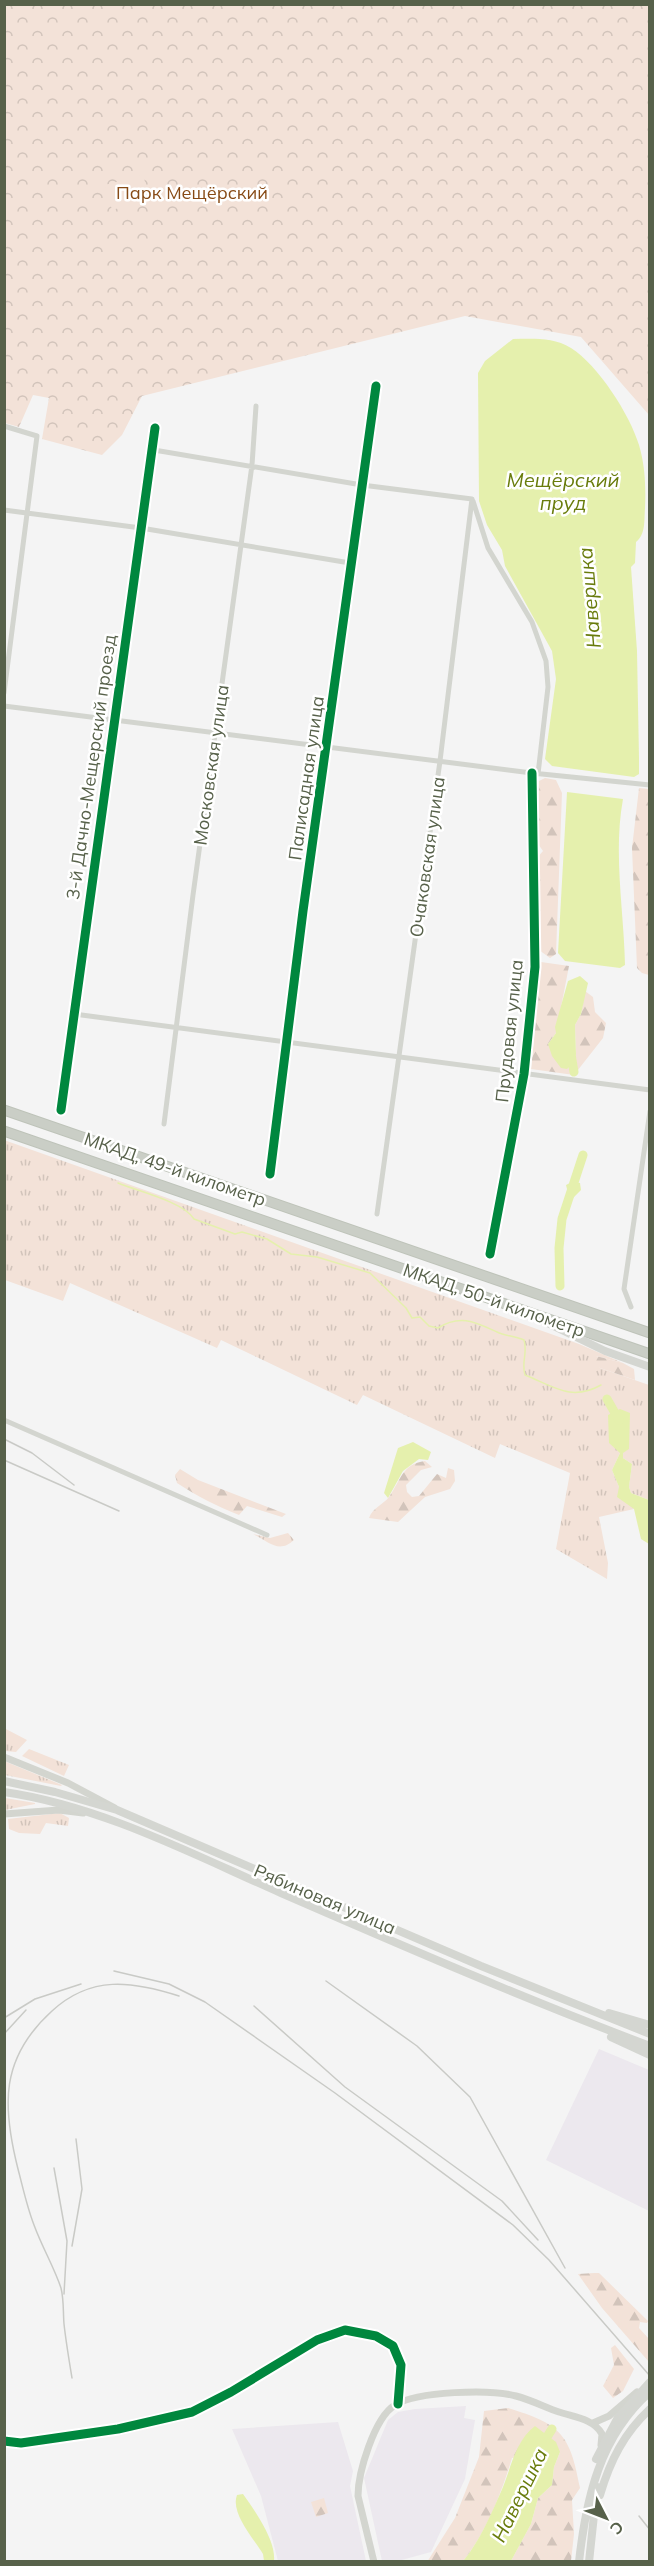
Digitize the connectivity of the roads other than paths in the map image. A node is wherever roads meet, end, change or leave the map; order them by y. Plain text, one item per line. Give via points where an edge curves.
1 (376, 386) dead end
2 (256, 406) dead end
3 (4, 426) edge
4 (155, 428) dead end
5 (154, 450) junction
6 (252, 465) junction
7 (362, 485) junction
8 (472, 499) junction
9 (4, 510) edge
10 (29, 513) junction
11 (141, 528) junction
12 (242, 544) junction
13 (350, 563) junction
14 (4, 693) edge
15 (4, 706) edge
16 (113, 719) junction
17 (217, 733) junction
18 (327, 747) junction
19 (440, 761) junction
20 (535, 774) junction
21 (650, 785) edge
22 (74, 1014) junction
23 (176, 1028) junction
24 (289, 1043) junction
25 (400, 1058) junction
26 (524, 1074) junction
27 (650, 1090) edge
28 (4, 1110) edge
29 (61, 1110) dead end
30 (650, 1112) edge
31 (165, 1124) dead end
32 (4, 1131) edge
33 (270, 1174) dead end
34 (377, 1214) dead end
35 (345, 1227) joint
36 (338, 1246) joint
37 (490, 1254) dead end
38 (510, 1305) junction
39 (631, 1307) dead end
40 (650, 1331) edge
41 (650, 1354) edge
42 (650, 1367) edge
43 (4, 1420) edge
44 (267, 1535) dead end
45 (4, 1757) edge
46 (6, 1782) edge
47 (5, 1792) edge
48 (117, 1810) junction
49 (4, 1814) edge
50 (93, 1815) junction
51 (582, 2007) junction
52 (585, 2022) junction
53 (650, 2025) edge
54 (650, 2034) edge
55 (650, 2046) edge
56 (650, 2055) edge
57 (650, 2382) edge
58 (650, 2392) edge
59 (650, 2398) edge
60 (398, 2404) junction
61 (650, 2409) edge
62 (593, 2423) junction
63 (4, 2441) edge
64 (601, 2447) junction
65 (593, 2524) junction
66 (583, 2527) junction
67 (374, 2562) edge
68 (579, 2562) edge
69 (589, 2562) edge

1 - 7 street, Палисадная улица
2 - 6 street, Московская улица
3 - 10 street via 37,436
4 - 5 street, 3-й Дачно-Мещерский проезд
5 - 6 street
5 - 11 street, 3-й Дачно-Мещерский проезд
6 - 7 street
6 - 12 street, Московская улица
7 - 8 street
7 - 13 street, Палисадная улица
8 - 19 street, Очаковская улица
8 - 20 street, Прудовая улица via 489,548 532,622 546,661 548,687
9 - 10 street
10 - 11 street
10 - 14 street
11 - 12 street
11 - 16 street, 3-й Дачно-Мещерский проезд
12 - 13 street
12 - 17 street, Московская улица
13 - 18 street, Палисадная улица
15 - 16 street
16 - 17 street
16 - 22 street, 3-й Дачно-Мещерский проезд
17 - 18 street
17 - 23 street, Московская улица
18 - 19 street
18 - 24 street, Палисадная улица
19 - 20 street
19 - 25 street, Очаковская улица
20 - 21 street
20 - 26 street, Прудовая улица via 535,967
22 - 23 street
22 - 29 street, 3-й Дачно-Мещерский проезд
23 - 24 street
23 - 31 street, Московская улица
24 - 25 street
24 - 33 street, Палисадная улица
25 - 26 street
25 - 34 street, Очаковская улица
26 - 27 street
26 - 37 street, Прудовая улица
28 - 35 highway, МКАД, 49-й километр
30 - 39 street via 624,1289
32 - 36 highway, МКАД, 49-й километр
35 - 40 highway, МКАД, 50-й километр
36 - 38 highway, МКАД, 50-й километр
38 - 41 highway, МКАД, 50-й километр
38 - 42 main road via 604,1352
43 - 44 street
45 - 48 street, Рябиновая улица via 68,1783
46 - 48 main road
47 - 50 main road via 52,1801
48 - 51 main road, Рябиновая улица
49 - 50 street, Рябиновая улица via 59,1810
50 - 52 main road, Рябиновая улица
51 - 53 main road
51 - 54 main road, Рябиновая улица
52 - 55 main road, Рябиновая улица
52 - 56 main road
57 - 62 street via 609,2416
57 - 64 main road via 621,2414
58 - 66 main road via 622,2422 603,2456
59 - 65 main road via 626,2425 607,2457 595,2494
60 - 62 street via 444,2394 500,2392
60 - 63 street via 401,2366 393,2346 376,2336 345,2330 317,2340 231,2392 177,2417 21,2443
60 - 67 street via 387,2412 374,2436 358,2485
61 - 65 main road via 610,2463
62 - 64 street via 602,2434
64 - 66 main road via 586,2491
65 - 69 main road
66 - 68 main road

